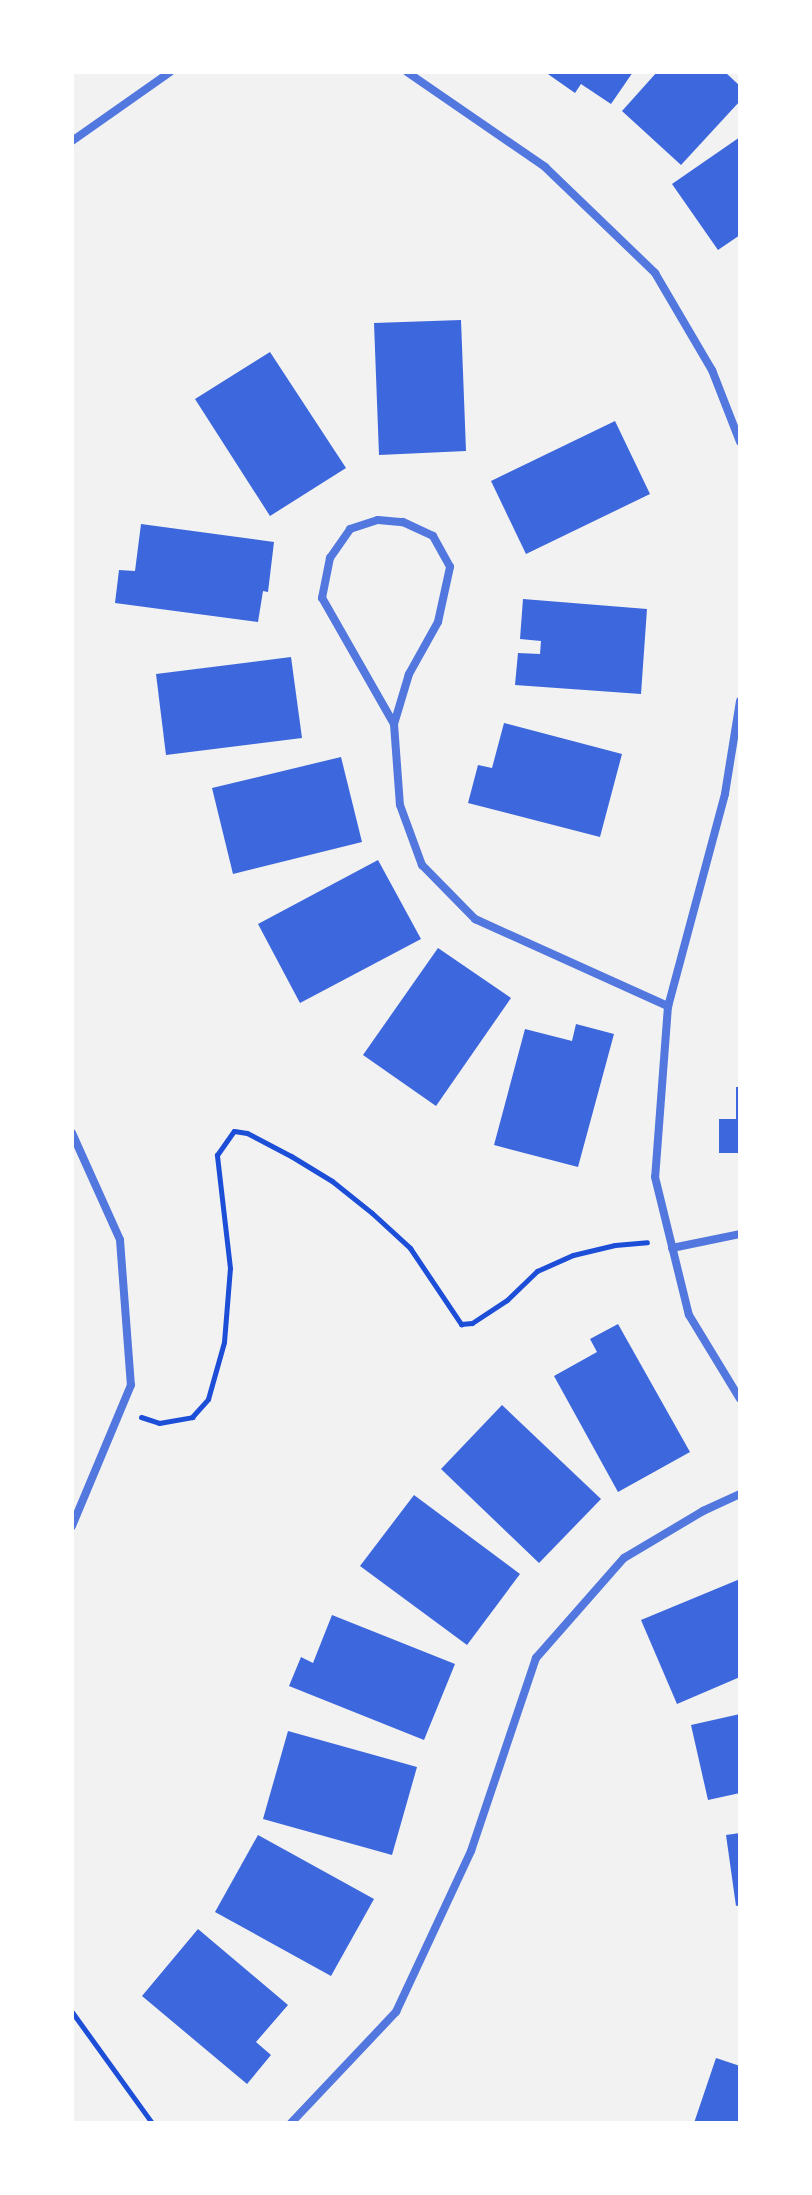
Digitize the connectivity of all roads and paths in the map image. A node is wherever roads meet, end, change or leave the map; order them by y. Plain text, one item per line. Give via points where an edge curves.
1 (170, 72) edge
2 (407, 72) edge
3 (72, 141) edge
4 (740, 442) edge
5 (740, 701) edge
6 (394, 724) junction
7 (668, 1006) junction
8 (72, 1133) edge
9 (740, 1234) edge
10 (672, 1248) junction
11 (740, 1399) edge
12 (121, 1410) junction
13 (740, 1494) edge
14 (72, 1526) edge
15 (72, 2012) edge
16 (152, 2123) edge
17 (291, 2123) edge

1 - 3 street
2 - 4 street via 545,167 655,273 712,370
5 - 7 street via 725,794
6 - 6 street via 409,674 438,622 450,567 433,536 403,522 378,520 350,529 330,558 322,598
6 - 7 street via 400,805 422,865 475,919
7 - 10 street via 655,1177
8 - 12 street via 120,1240 131,1385
9 - 10 street
10 - 11 street via 689,1315
10 - 12 path via 643,1241 573,1255 537,1271 507,1300 472,1323 461,1324 410,1248 372,1213 291,1156 234,1131 217,1155 230,1268 224,1342 208,1399 192,1417 159,1423
12 - 14 street
13 - 17 street via 624,1558 536,1658 471,1851 396,2012
15 - 16 path

